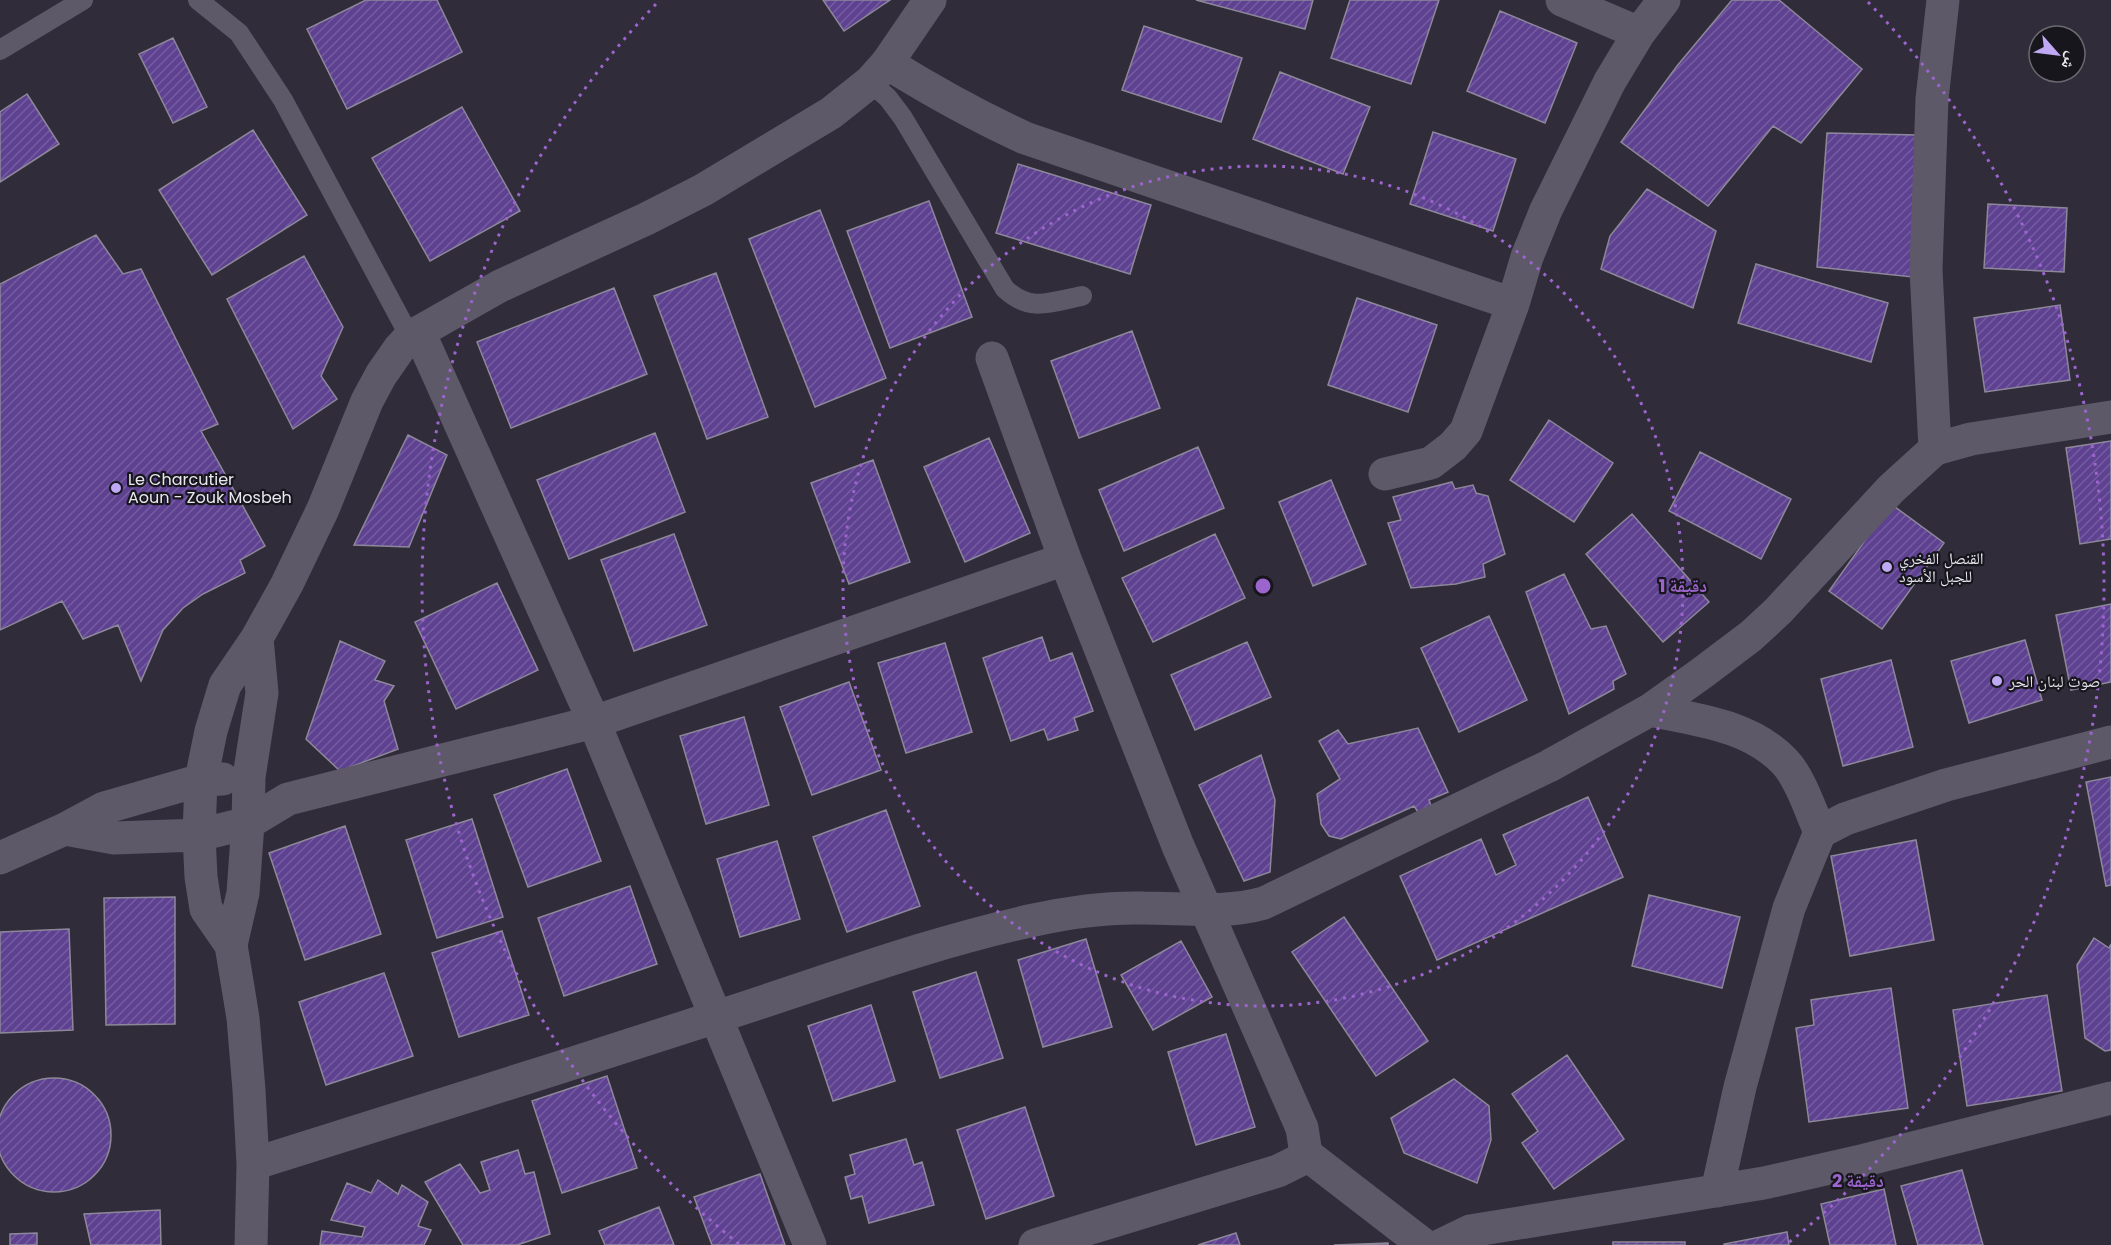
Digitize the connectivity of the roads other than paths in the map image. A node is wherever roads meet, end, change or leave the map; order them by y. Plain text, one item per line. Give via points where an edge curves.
1 (84, 0) edge
2 (198, 0) edge
3 (930, 0) edge
4 (1562, 0) edge
5 (1664, 0) edge
6 (1943, 0) edge
7 (1639, 33) junction
8 (0, 50) edge
9 (879, 72) junction
10 (1083, 296) dead end
11 (1513, 304) junction
12 (415, 334) junction
13 (992, 358) dead end
14 (2111, 417) edge
15 (1935, 448) junction
16 (1385, 474) dead end
17 (1065, 560) junction
18 (257, 638) junction
19 (1650, 710) junction
20 (594, 722) junction
21 (2111, 742) edge
22 (249, 777) junction
23 (201, 780) junction
24 (288, 799) junction
25 (248, 823) junction
26 (65, 829) junction
27 (1820, 832) junction
28 (199, 835) junction
29 (0, 858) edge
30 (1205, 910) junction
31 (231, 945) junction
32 (717, 1017) junction
33 (2111, 1098) edge
34 (1306, 1154) junction
35 (253, 1164) junction
36 (1717, 1191) junction
37 (251, 1245) edge
38 (810, 1245) edge
39 (1035, 1245) edge
40 (1424, 1245) edge
41 (1441, 1245) edge

1 - 8 lane
2 - 12 lane via 239,33 283,100
3 - 9 street
4 - 7 street
5 - 7 street
6 - 15 street via 1932,99 1926,269
7 - 11 street via 1610,81 1546,210
9 - 10 lane via 888,98 1005,289 1032,305
9 - 11 street via 1025,138
9 - 12 street via 831,113 702,190 500,286
11 - 16 street via 1466,431 1431,463
12 - 18 street via 399,349 367,401 323,509
12 - 20 street
13 - 17 street
14 - 15 street
15 - 19 street via 1778,611
17 - 20 street
17 - 30 street
18 - 22 street via 261,693
18 - 23 street via 225,685
19 - 27 street via 1723,726 1756,738 1786,763
19 - 30 street via 1549,766 1273,899 1246,908
20 - 24 street
20 - 32 street
21 - 27 street via 1926,792 1845,819
22 - 23 street
22 - 24 street
22 - 25 street
23 - 26 street via 104,808
23 - 28 street
24 - 25 street
25 - 28 street
25 - 31 street via 243,893
26 - 28 street via 114,838
26 - 29 street
27 - 36 street via 1789,908 1740,1087
28 - 31 street via 206,909
30 - 32 street via 1094,910 1033,920 872,966
30 - 34 street via 1297,1117
31 - 35 street via 243,1018
32 - 35 street
32 - 38 street
33 - 36 street via 1865,1160
34 - 39 street via 1278,1171
34 - 40 street
35 - 37 street
36 - 41 street via 1470,1231

